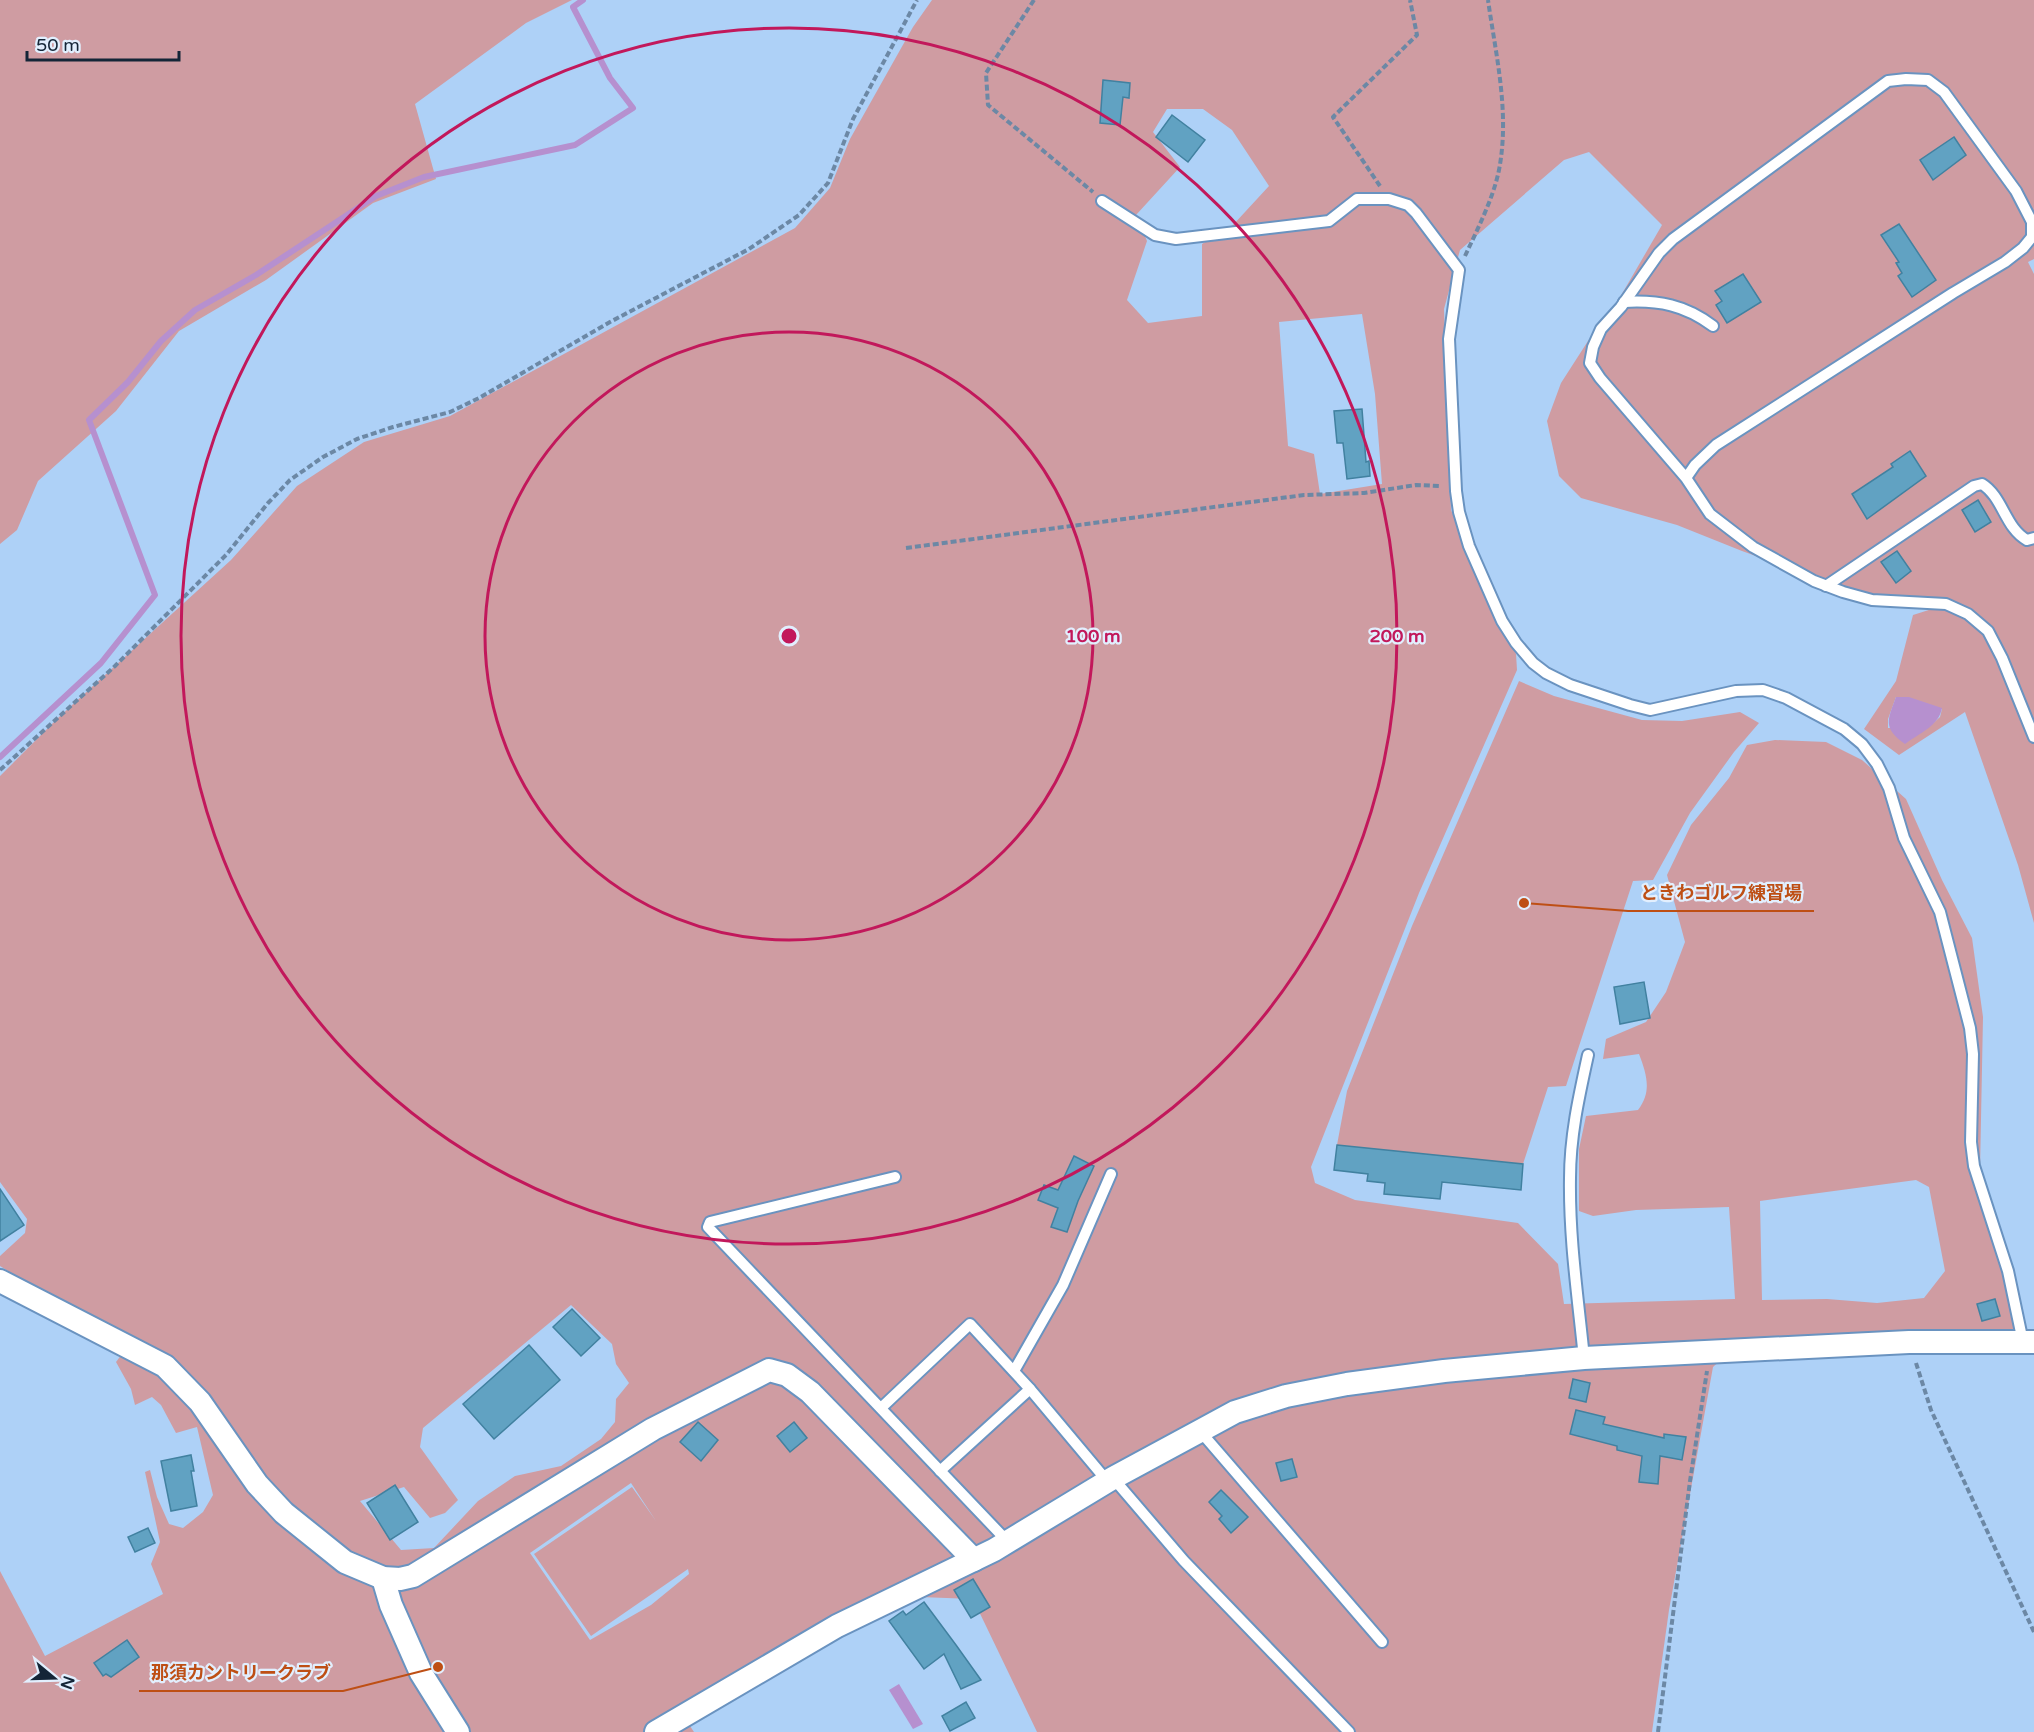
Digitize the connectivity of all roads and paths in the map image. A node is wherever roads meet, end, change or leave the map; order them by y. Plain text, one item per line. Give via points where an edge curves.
1 (917, 0) edge
2 (1035, 0) edge
3 (1410, 0) edge
4 (1488, 0) edge
5 (1389, 199) junction
6 (1102, 201) joint
7 (1459, 270) junction
8 (1624, 302) junction
9 (1713, 326) dead end
10 (1686, 478) junction
11 (1456, 491) junction
12 (2034, 538) edge
13 (906, 548) dead end
14 (1826, 586) junction
15 (2034, 737) edge
16 (0, 770) edge
17 (1588, 1055) dead end
18 (1111, 1174) dead end
19 (895, 1178) dead end
20 (0, 1281) edge
21 (1909, 1342) junction
22 (2029, 1342) edge
23 (1710, 1352) junction
24 (1584, 1358) junction
25 (1014, 1371) junction
26 (1030, 1389) junction
27 (881, 1408) junction
28 (1200, 1431) junction
29 (940, 1471) junction
30 (1111, 1480) junction
31 (1008, 1542) junction
32 (974, 1560) junction
33 (383, 1578) junction
34 (2034, 1632) edge
35 (1382, 1642) dead end
36 (458, 1732) edge
37 (656, 1732) edge
38 (1349, 1732) edge
39 (1658, 1732) edge

1 - 16 path via 853,119 828,183 799,215 749,249 610,322 479,398 450,412 357,439 323,457 290,480 226,555 115,666
2 - 6 path via 986,73 988,105
3 - 5 path via 1417,34 1333,117
4 - 7 path via 1502,94 1499,170
5 - 6 lane via 1357,200 1329,221 1176,239 1155,235
5 - 7 lane via 1416,213
7 - 11 lane via 1449,339
8 - 9 lane via 1651,300 1675,306
8 - 10 lane via 1601,329 1590,363
8 - 10 lane via 1673,239 1888,81 1928,80 1944,92 2016,191 2032,222 2032,237 2005,262 1716,446
10 - 14 lane via 1710,514 1753,547
11 - 13 path via 1437,484 1304,495
11 - 22 lane via 1469,546 1502,621 1516,643 1546,673 1570,685 1650,710 1726,693 1763,690 1844,729 1877,764 1889,788 1904,838 1940,912 1974,1054 1974,1166
12 - 14 lane via 2027,540 2013,528 1990,489 1982,484
14 - 15 lane via 1872,600 1946,604 1968,614 1988,631
17 - 24 lane via 1574,1117 1570,1177
18 - 25 lane via 1063,1285
19 - 27 lane via 710,1222 708,1227
20 - 33 street via 165,1366 200,1402 257,1484 284,1513 345,1562
21 - 22 street
21 - 23 street
21 - 34 path via 1931,1410
23 - 24 street
23 - 39 path
24 - 28 street via 1347,1384 1286,1396 1235,1412
25 - 26 lane
25 - 27 lane via 970,1324
26 - 29 lane
26 - 30 lane
27 - 29 lane
28 - 30 street
28 - 35 lane
29 - 31 lane
30 - 31 street
30 - 38 lane
31 - 32 street
32 - 33 street via 810,1392 787,1375 769,1370 653,1429 413,1576
32 - 37 street via 837,1626
33 - 36 street via 421,1673

